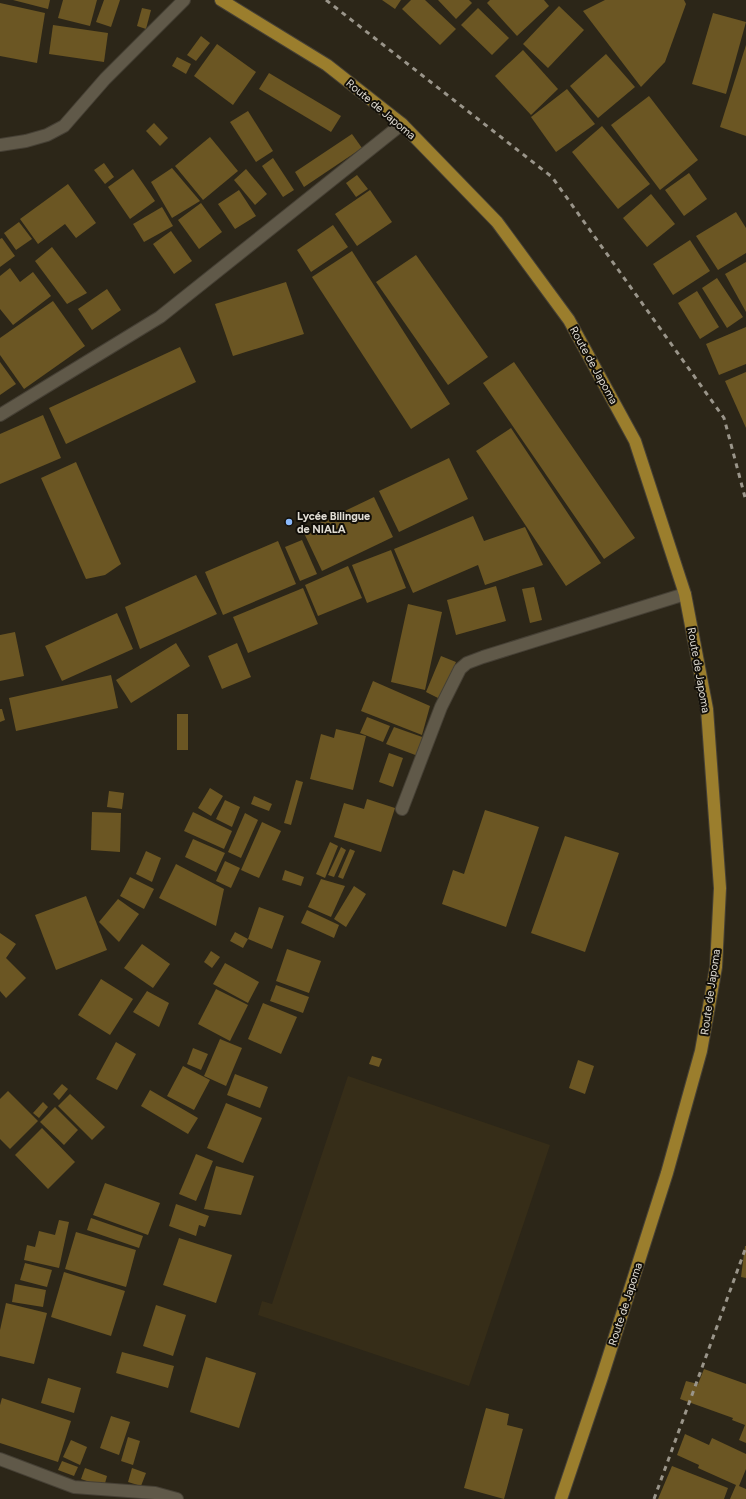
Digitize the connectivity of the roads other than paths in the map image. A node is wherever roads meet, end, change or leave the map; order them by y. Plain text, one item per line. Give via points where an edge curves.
1 (184, 0) edge
2 (221, 0) edge
3 (402, 124) junction
4 (0, 145) edge
5 (0, 415) edge
6 (685, 594) junction
7 (402, 810) dead end
8 (0, 1459) edge
9 (177, 1499) edge
10 (560, 1499) edge

1 - 4 street via 105,79 64,126 47,135
2 - 3 main road, Route de Japoma via 327,65
3 - 5 street via 160,317
3 - 6 main road, Route de Japoma via 497,222 569,320 635,441
6 - 7 street via 467,663 460,669 441,706
6 - 10 main road, Route de Japoma via 707,708 720,888 716,967 702,1052 667,1173
8 - 9 street via 74,1487 155,1493

